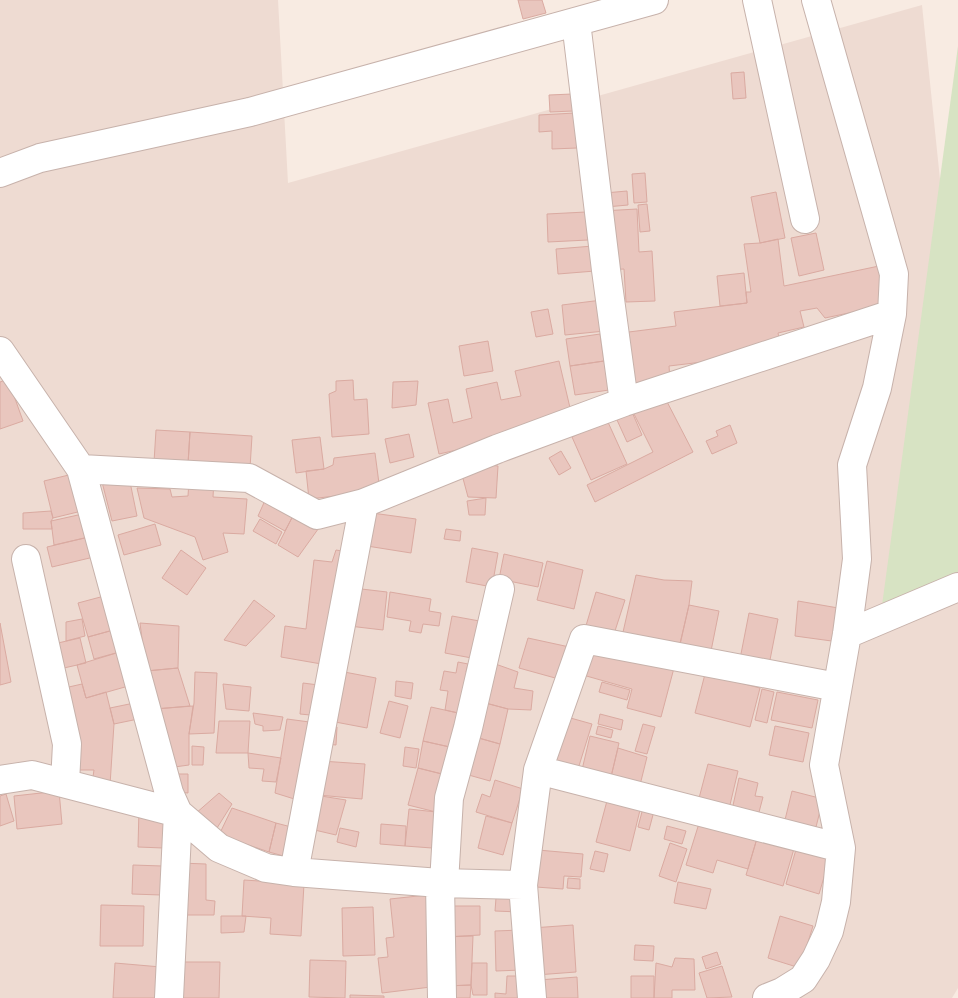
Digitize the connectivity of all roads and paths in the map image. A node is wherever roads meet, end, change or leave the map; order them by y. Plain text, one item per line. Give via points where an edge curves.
1 (654, 0) edge
2 (757, 0) edge
3 (816, 0) edge
4 (576, 22) junction
5 (0, 173) edge
6 (804, 219) dead end
7 (892, 314) junction
8 (0, 351) edge
9 (624, 402) junction
10 (81, 469) junction
11 (364, 503) junction
12 (26, 559) dead end
13 (958, 587) edge
14 (500, 589) dead end
15 (847, 634) junction
16 (837, 687) junction
17 (538, 770) junction
18 (0, 780) edge
19 (65, 783) junction
20 (178, 812) junction
21 (841, 848) junction
22 (294, 872) junction
23 (442, 883) junction
24 (523, 885) junction
25 (169, 998) edge
26 (442, 998) edge
27 (532, 998) edge
28 (767, 998) edge

1 - 4 street
2 - 6 street
3 - 7 street via 894,274
4 - 5 street via 250,112 40,158
4 - 9 street
7 - 9 street
7 - 15 street via 877,388 852,465 857,559
8 - 10 street
9 - 11 street
10 - 11 street via 249,478 317,515
10 - 20 street via 169,793
11 - 22 street
12 - 19 street via 67,744
13 - 15 street
14 - 23 street via 449,798
15 - 16 street
16 - 17 street via 584,639
16 - 21 street via 824,765
17 - 21 street
17 - 24 street
18 - 19 street via 32,775
19 - 20 street
20 - 22 street via 219,848 266,868
20 - 25 street
21 - 28 street via 836,902 829,931 816,958 803,979
22 - 23 street
23 - 24 street
23 - 26 street
24 - 27 street

